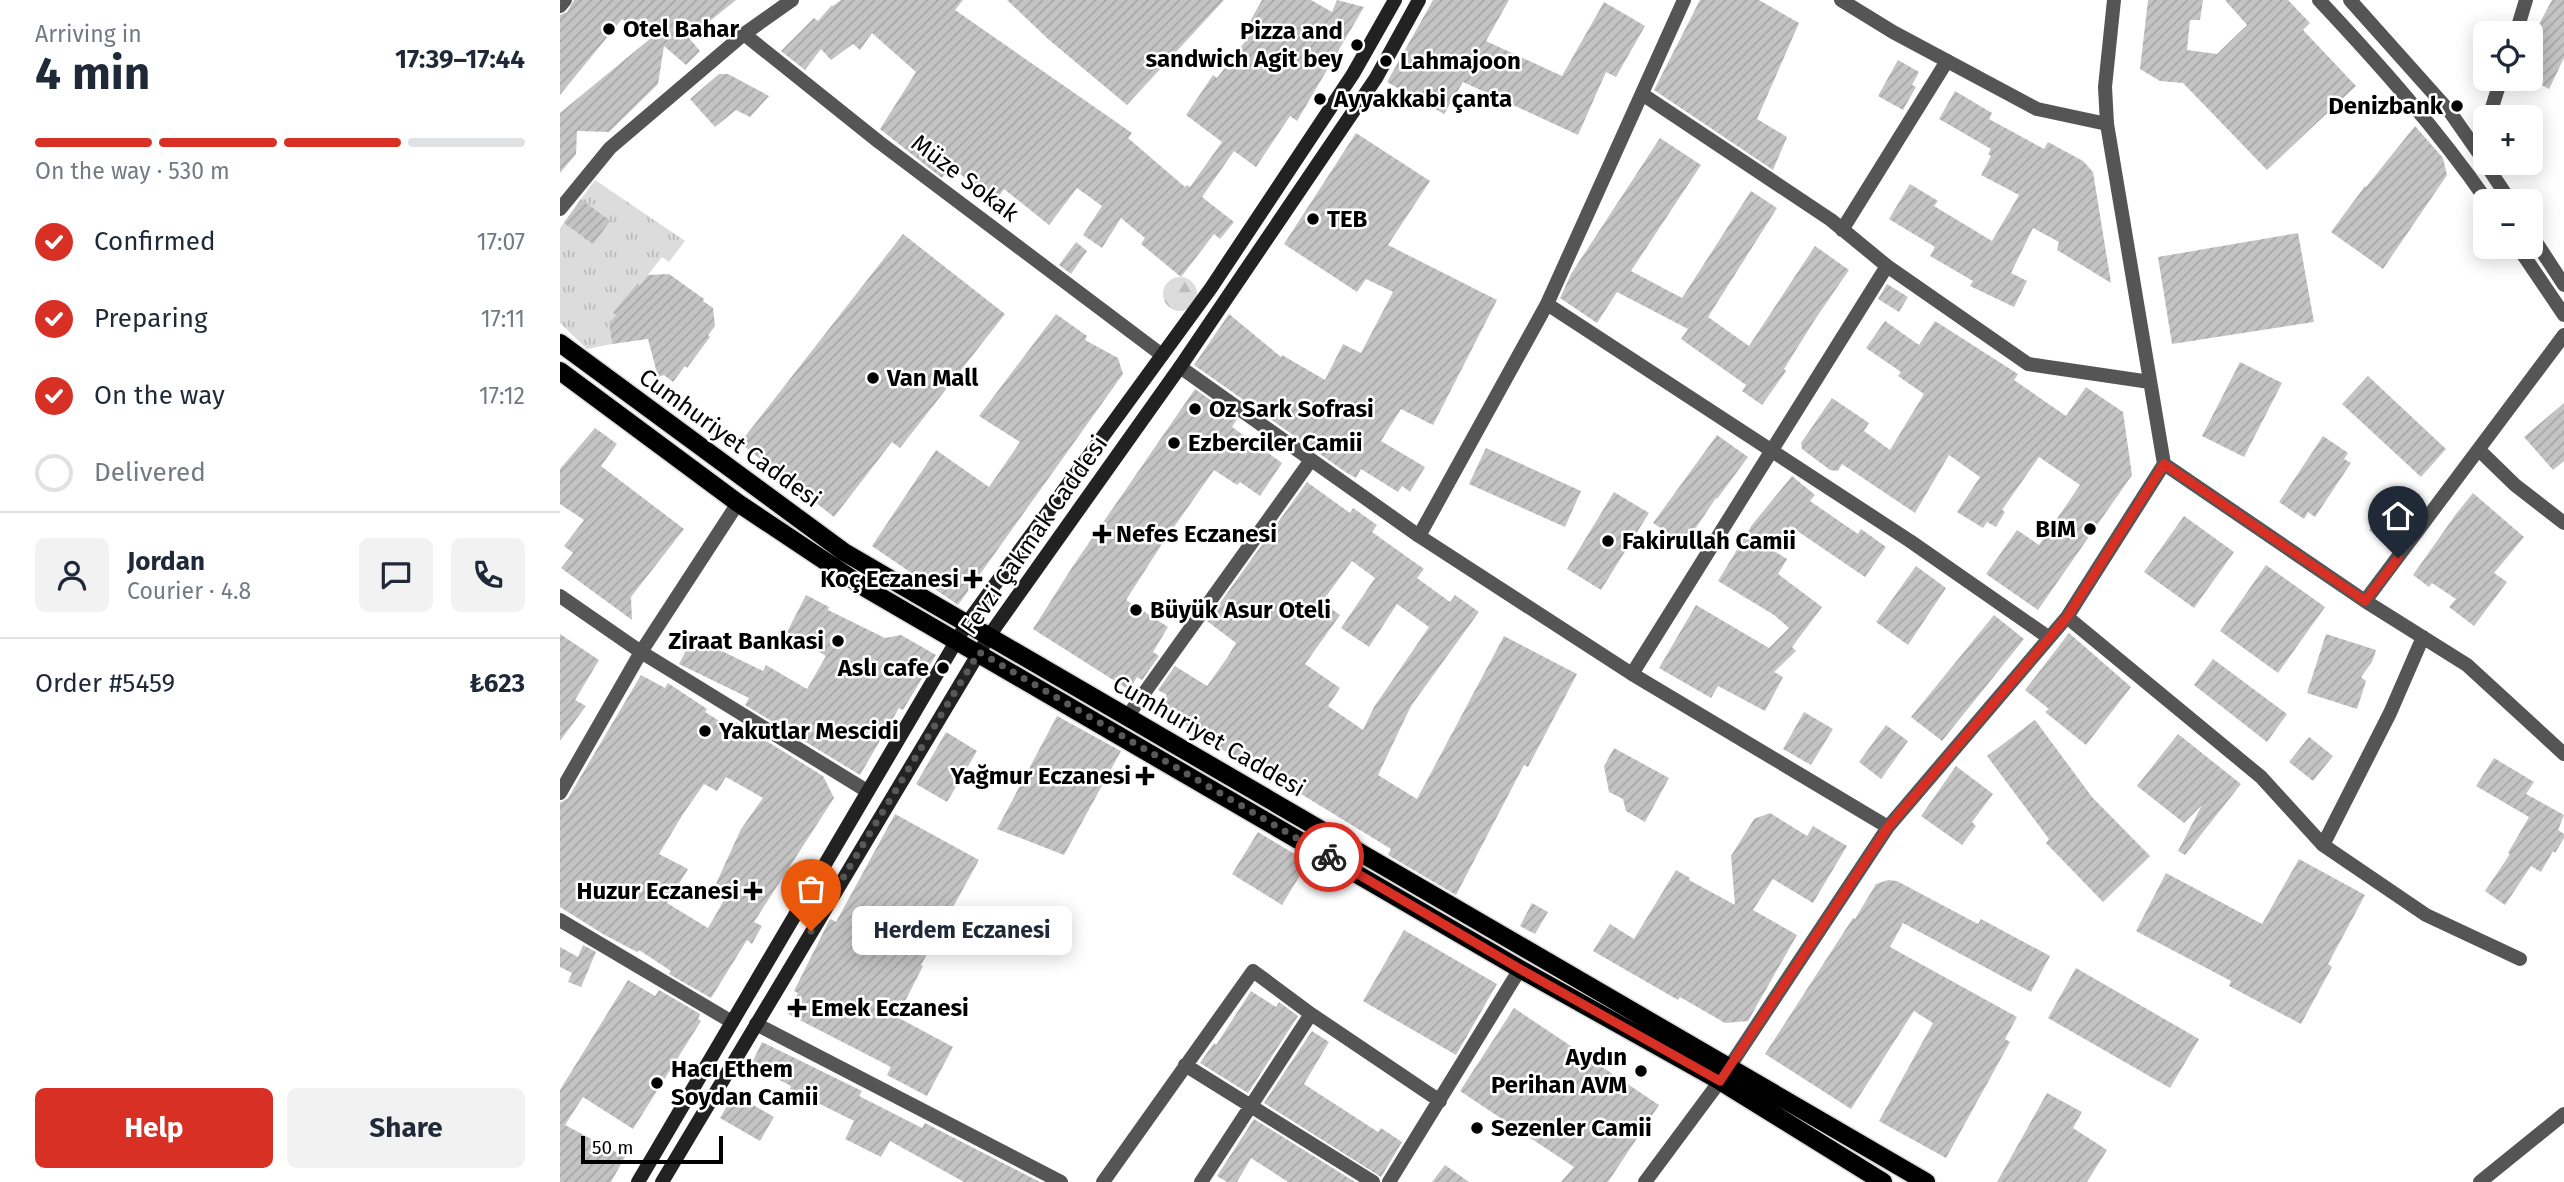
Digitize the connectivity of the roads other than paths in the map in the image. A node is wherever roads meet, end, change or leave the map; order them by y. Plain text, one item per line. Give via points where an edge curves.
1 (565, 0) edge
2 (792, 0) edge
3 (1395, 0) edge
4 (1419, 0) edge
5 (1684, 0) edge
6 (1841, 0) edge
7 (2114, 0) edge
8 (2319, 0) edge
9 (2350, 0) edge
10 (2526, 0) edge
11 (560, 6) edge
12 (2520, 21) edge
13 (744, 34) junction
14 (1947, 61) junction
15 (1642, 94) junction
16 (2107, 124) junction
17 (2473, 144) edge
18 (2479, 189) edge
19 (560, 209) edge
20 (1843, 230) junction
21 (2543, 252) edge
22 (2526, 259) edge
23 (1886, 266) junction
24 (2563, 280) edge
25 (1548, 304) junction
26 (2564, 315) edge
27 (2564, 335) edge
28 (560, 343) edge
29 (1162, 355) junction
30 (1180, 368) junction
31 (560, 372) edge
32 (2150, 382) junction
33 (2479, 450) junction
34 (1770, 451) junction
35 (1311, 460) junction
36 (2164, 464) junction
37 (738, 503) junction
38 (2564, 523) edge
39 (1419, 536) junction
40 (560, 596) edge
41 (2365, 601) junction
42 (2067, 617) junction
43 (967, 623) junction
44 (989, 636) junction
45 (2048, 637) junction
46 (2423, 637) junction
47 (957, 640) junction
48 (641, 652) junction
49 (979, 652) junction
50 (1632, 674) junction
51 (1127, 717) junction
52 (2564, 754) edge
53 (867, 791) junction
54 (560, 793) edge
55 (1888, 827) junction
56 (2323, 845) junction
57 (560, 920) edge
58 (2520, 959) dead end
59 (1520, 969) junction
60 (1311, 1014) junction
61 (732, 1022) junction
62 (755, 1024) junction
63 (1185, 1065) junction
64 (1725, 1074) junction
65 (1440, 1101) junction
66 (1250, 1106) junction
67 (2564, 1114) edge
68 (638, 1182) edge
69 (662, 1182) edge
70 (1061, 1182) edge
71 (1103, 1182) edge
72 (1201, 1182) edge
73 (1373, 1182) edge
74 (1389, 1182) edge
75 (1645, 1182) edge
76 (1883, 1182) edge
77 (1926, 1182) edge
78 (2480, 1182) edge

1 - 11 street
2 - 13 street
3 - 29 main road, Fevzi Çakmak Caddesi via 1353,74
4 - 30 main road, Fevzi Çakmak Caddesi via 1376,78
5 - 15 street
6 - 14 street
7 - 16 street via 2105,87
8 - 18 street via 2454,153
9 - 17 street
10 - 12 street
13 - 19 street via 610,148
13 - 29 street, Müze Sokak
14 - 16 street via 2037,109
14 - 20 street
15 - 20 street
15 - 25 street
16 - 32 street
20 - 23 street
21 - 24 street
22 - 26 street
23 - 32 street via 2028,364
23 - 34 street
25 - 34 street
25 - 39 street
27 - 33 street
28 - 43 main road, Cumhuriyet Caddesi via 844,552
29 - 43 main road, Fevzi Çakmak Caddesi
30 - 35 street
30 - 44 main road, Fevzi Çakmak Caddesi
31 - 37 main road, Cumhuriyet Caddesi
32 - 36 street
33 - 38 street
33 - 41 street
34 - 45 street
34 - 50 street
35 - 39 street
35 - 51 street
36 - 41 street
36 - 42 street
37 - 47 main road, Cumhuriyet Caddesi via 867,589
37 - 48 street
39 - 50 street
40 - 48 street
41 - 46 street
42 - 45 street
42 - 56 street via 2261,777
43 - 44 main road, Cumhuriyet Caddesi
43 - 47 main road, Fevzi Çakmak Caddesi
44 - 49 main road, Fevzi Çakmak Caddesi
44 - 51 main road, Cumhuriyet Caddesi
45 - 55 street
46 - 52 street via 2467,665
46 - 56 street
47 - 49 main road, Cumhuriyet Caddesi
47 - 53 main road, Fevzi Çakmak Caddesi
48 - 53 street
48 - 54 street
49 - 59 main road, Cumhuriyet Caddesi
49 - 62 main road, Fevzi Çakmak Caddesi
50 - 55 street
51 - 64 main road, Cumhuriyet Caddesi
53 - 61 main road, Fevzi Çakmak Caddesi
55 - 64 street
56 - 58 street via 2426,915
57 - 61 street
59 - 64 main road, Cumhuriyet Caddesi
59 - 65 street
60 - 63 street via 1253,971
60 - 65 street
60 - 66 street
61 - 68 main road, Fevzi Çakmak Caddesi
62 - 69 main road, Fevzi Çakmak Caddesi
62 - 70 street
63 - 66 street
63 - 71 street
64 - 75 street
64 - 76 main road, Cumhuriyet Caddesi
64 - 77 main road, Cumhuriyet Caddesi
65 - 74 street
66 - 72 street
66 - 73 street
67 - 78 street

